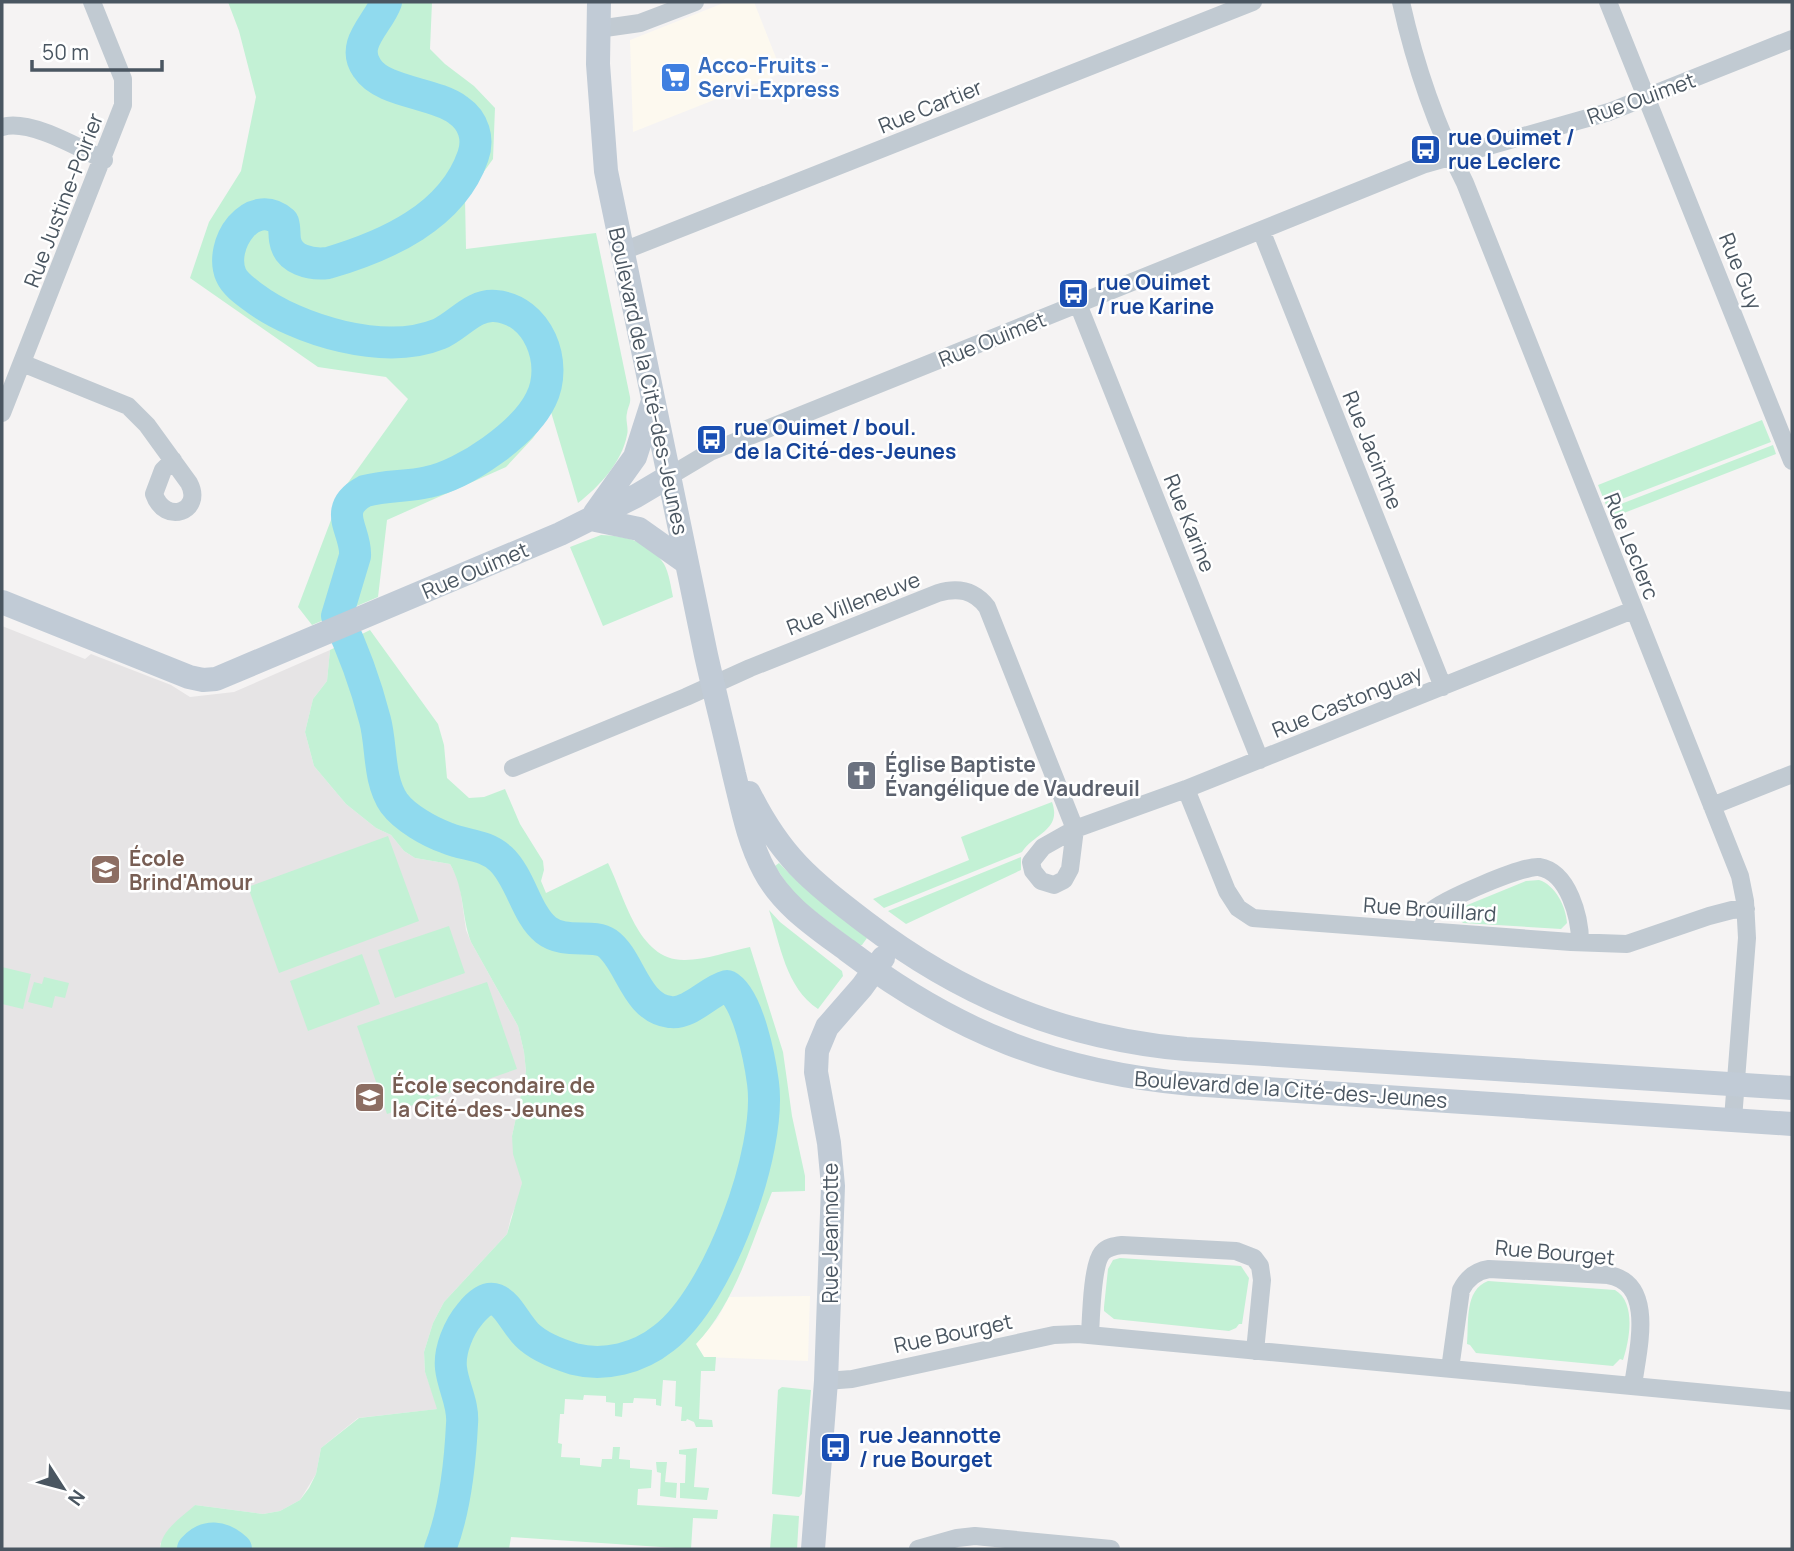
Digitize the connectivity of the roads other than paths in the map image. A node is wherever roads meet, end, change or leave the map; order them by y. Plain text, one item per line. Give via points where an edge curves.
1 (92, 2) edge
2 (599, 2) edge
3 (695, 2) edge
4 (1253, 2) edge
5 (1401, 2) edge
6 (1608, 2) edge
7 (598, 29) junction
8 (1792, 39) edge
9 (1647, 97) junction
10 (2, 127) edge
11 (1452, 157) junction
12 (104, 159) junction
13 (1261, 230) junction
14 (623, 251) junction
15 (1078, 304) junction
16 (22, 363) junction
17 (653, 401) junction
18 (2, 413) edge
19 (173, 460) dead end
20 (1792, 461) edge
21 (668, 477) junction
22 (591, 519) junction
23 (687, 562) junction
24 (2, 601) edge
25 (1633, 610) junction
26 (712, 684) junction
27 (1443, 687) junction
28 (730, 755) junction
29 (1260, 760) junction
30 (513, 768) dead end
31 (1792, 774) edge
32 (1186, 789) junction
33 (1712, 806) junction
34 (1075, 828) joint
35 (1746, 909) junction
36 (1422, 931) junction
37 (894, 943) junction
38 (1580, 943) junction
39 (874, 971) junction
40 (1735, 1084) junction
41 (1792, 1088) edge
42 (1733, 1119) junction
43 (1792, 1124) edge
44 (1090, 1335) junction
45 (1255, 1351) junction
46 (1450, 1369) junction
47 (826, 1381) junction
48 (1633, 1386) junction
49 (1792, 1401) edge
50 (813, 1549) edge
51 (918, 1549) edge
52 (1111, 1549) edge

1 - 12 street, Rue Justine-Poirier via 124,86 121,113
2 - 7 main road, Boulevard de la Cité-des-Jeunes
3 - 7 street via 640,23
4 - 14 street, Rue Cartier
5 - 11 street, Rue Leclerc via 1422,79
6 - 9 street, Rue Guy
7 - 14 main road, Boulevard de la Cité-des-Jeunes via 602,141
8 - 9 street, Rue Ouimet
9 - 11 street, Rue Ouimet
9 - 20 street, Rue Guy
10 - 12 street via 30,127
11 - 13 street, Rue Ouimet
11 - 25 street, Rue Leclerc
12 - 16 street, Rue Justine-Poirier
13 - 15 street, Rue Ouimet
13 - 27 street, Rue Jacinthe
14 - 17 main road, Boulevard de la Cité-des-Jeunes
15 - 21 street, Rue Ouimet via 710,452
15 - 29 street, Rue Karine
16 - 18 street, Rue Justine-Poirier
16 - 19 street via 128,407
17 - 21 main road, Boulevard de la Cité-des-Jeunes
17 - 22 main road via 635,457
21 - 22 main road, Rue Ouimet
21 - 23 main road, Boulevard de la Cité-des-Jeunes
22 - 23 main road via 639,529
22 - 24 main road, Rue Ouimet via 209,680 189,677
23 - 26 main road, Boulevard de la Cité-des-Jeunes
25 - 27 street, Rue Castonguay
25 - 33 street, Rue Leclerc
26 - 28 main road, Boulevard de la Cité-des-Jeunes
26 - 30 street, Rue Villeneuve
26 - 34 street, Rue Villeneuve via 938,593 975,594 987,607
27 - 29 street, Rue Castonguay
28 - 37 main road, Boulevard de la Cité-des-Jeunes via 789,858
28 - 39 main road, Boulevard de la Cité-des-Jeunes via 749,834 773,885 794,909
29 - 32 street, Rue Castonguay
31 - 33 street
32 - 34 street, Rue Castonguay
32 - 36 street, Rue Brouillard via 1227,891 1245,914 1263,920
33 - 35 street, Rue Leclerc via 1740,876
35 - 38 street, Rue Brouillard via 1732,909 1630,944
35 - 40 street, Rue Leclerc
36 - 38 street, Rue Brouillard
36 - 38 street via 1426,918 1441,904 1521,869 1539,867 1564,884 1578,918
37 - 39 main road, Rue Jeannotte
37 - 40 main road, Boulevard de la Cité-des-Jeunes via 995,1002 1121,1041 1213,1051
39 - 42 main road, Boulevard de la Cité-des-Jeunes via 979,1032 1047,1058 1131,1078
39 - 47 main road, Rue Jeannotte via 831,1022 817,1051 833,1186
40 - 41 main road, Boulevard de la Cité-des-Jeunes
40 - 42 street, Rue Leclerc
42 - 43 main road, Boulevard de la Cité-des-Jeunes
44 - 45 street, Rue Bourget
44 - 45 street via 1098,1258 1109,1247 1236,1251 1254,1258 1261,1271
44 - 47 street, Rue Bourget via 1054,1335
45 - 46 street, Rue Bourget
46 - 48 street, Rue Bourget
46 - 48 street, Rue Bourget via 1461,1290 1477,1272 1608,1276 1627,1283 1640,1302
47 - 50 main road, Rue Jeannotte
48 - 49 street, Rue Bourget
51 - 52 street via 966,1536

